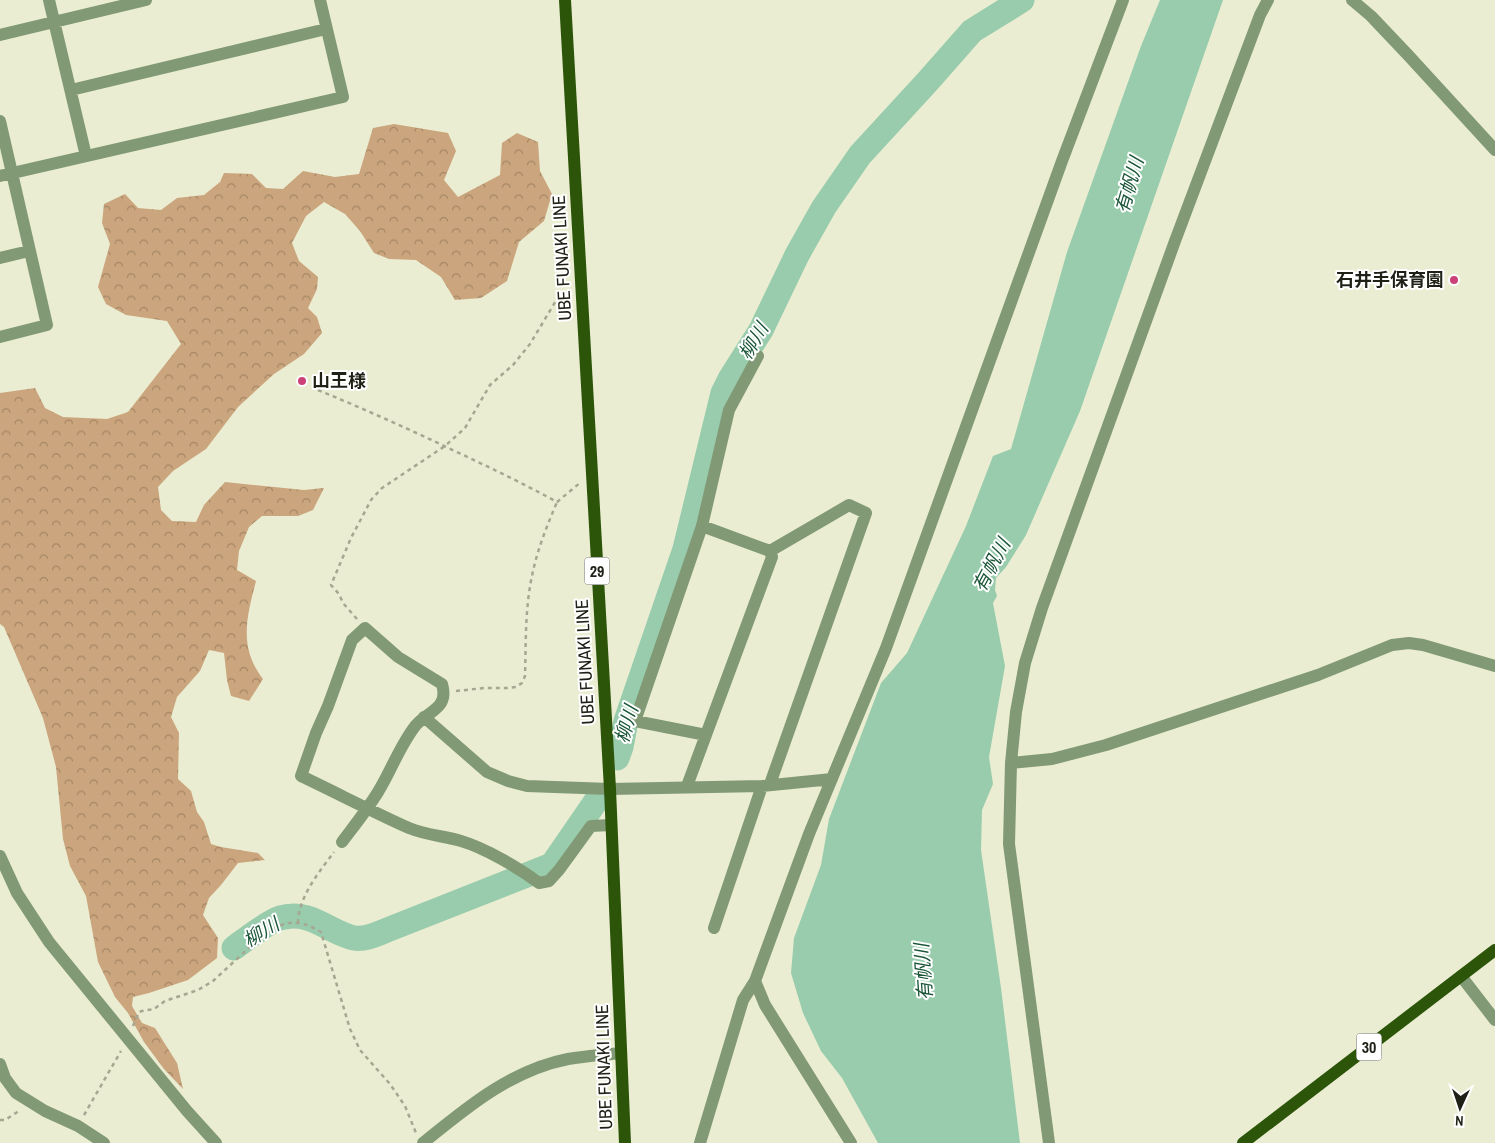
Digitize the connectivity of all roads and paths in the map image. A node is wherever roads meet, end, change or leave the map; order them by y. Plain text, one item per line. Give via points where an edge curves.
1 (49, 0) edge
2 (146, 0) edge
3 (320, 0) edge
4 (565, 0) edge
5 (1123, 0) edge
6 (1268, 0) edge
7 (1352, 0) edge
8 (54, 21) junction
9 (326, 29) junction
10 (0, 35) edge
11 (71, 90) junction
12 (0, 121) edge
13 (1495, 150) edge
14 (86, 156) junction
15 (13, 173) junction
16 (0, 176) edge
17 (29, 251) junction
18 (0, 258) edge
19 (581, 290) junction
20 (0, 337) edge
21 (758, 356) dead end
22 (318, 390) dead end
23 (445, 446) junction
24 (591, 473) junction
25 (557, 502) junction
26 (702, 526) junction
27 (770, 551) junction
28 (365, 628) junction
29 (1495, 666) edge
30 (445, 693) junction
31 (424, 718) junction
32 (706, 735) junction
33 (1010, 764) junction
34 (832, 779) junction
35 (766, 785) junction
36 (687, 786) junction
37 (610, 789) junction
38 (367, 808) junction
39 (611, 825) junction
40 (342, 842) joint
41 (0, 856) edge
42 (298, 923) junction
43 (714, 928) dead end
44 (1495, 950) edge
45 (1461, 976) junction
46 (755, 981) junction
47 (1495, 1020) edge
48 (128, 1039) junction
49 (621, 1052) junction
50 (0, 1064) edge
51 (31, 1104) junction
52 (0, 1120) edge
53 (78, 1126) junction
54 (420, 1140) edge
55 (104, 1143) edge
56 (216, 1143) edge
57 (625, 1143) edge
58 (700, 1143) edge
59 (851, 1143) edge
60 (1049, 1143) edge
61 (1243, 1143) edge

1 - 8 street
2 - 8 street
3 - 9 street
4 - 19 main road, UBE FUNAKI LINE / 29
5 - 34 street via 886,648
6 - 33 street via 1175,241 1042,608 1024,663
7 - 13 street via 1402,48
8 - 10 street
8 - 11 street
9 - 11 street
9 - 14 street via 342,97
11 - 14 street
12 - 15 street
14 - 15 street
15 - 16 street
15 - 17 street
17 - 18 street
17 - 20 street via 47,325
19 - 23 path via 560,294 530,344 490,385 465,428
19 - 24 main road, UBE FUNAKI LINE / 29
21 - 26 street via 728,410
22 - 23 path
23 - 25 path
23 - 28 path via 382,488 371,500 351,538 331,585
24 - 25 path
24 - 37 main road, UBE FUNAKI LINE / 29
25 - 30 path via 532,575 522,683 516,687
26 - 27 street
26 - 32 street via 635,721
27 - 32 street via 772,557
27 - 35 street via 849,505 866,513
28 - 30 street via 398,657 442,684
28 - 38 street via 352,640 301,776
29 - 33 street via 1423,645 1401,643 1294,683 1106,745 1052,759
30 - 31 street via 444,700
31 - 37 street via 487,772 508,781 527,786
31 - 38 street via 403,746
32 - 36 street
33 - 60 street via 1009,844
34 - 35 street
34 - 46 street
35 - 36 street
35 - 43 street
36 - 37 street
37 - 39 main road, UBE FUNAKI LINE / 29
38 - 39 street via 411,828 476,846 524,871 539,883 549,881 591,826
38 - 40 street
39 - 49 main road, UBE FUNAKI LINE / 29
40 - 42 path via 314,879 298,912
41 - 48 street via 17,893 44,935
42 - 48 path via 286,923 275,928 198,990 139,1012
42 - 54 path via 321,932 350,1029 360,1050 390,1084 404,1106
44 - 45 main road, 30
45 - 47 street
45 - 61 main road, 30
46 - 58 street via 744,1000
46 - 59 street via 765,1006
48 - 53 path
48 - 56 street
49 - 54 street via 568,1059 531,1070 488,1093
49 - 57 main road, UBE FUNAKI LINE / 29
50 - 51 street via 5,1078
51 - 52 path
51 - 53 street
53 - 55 street

